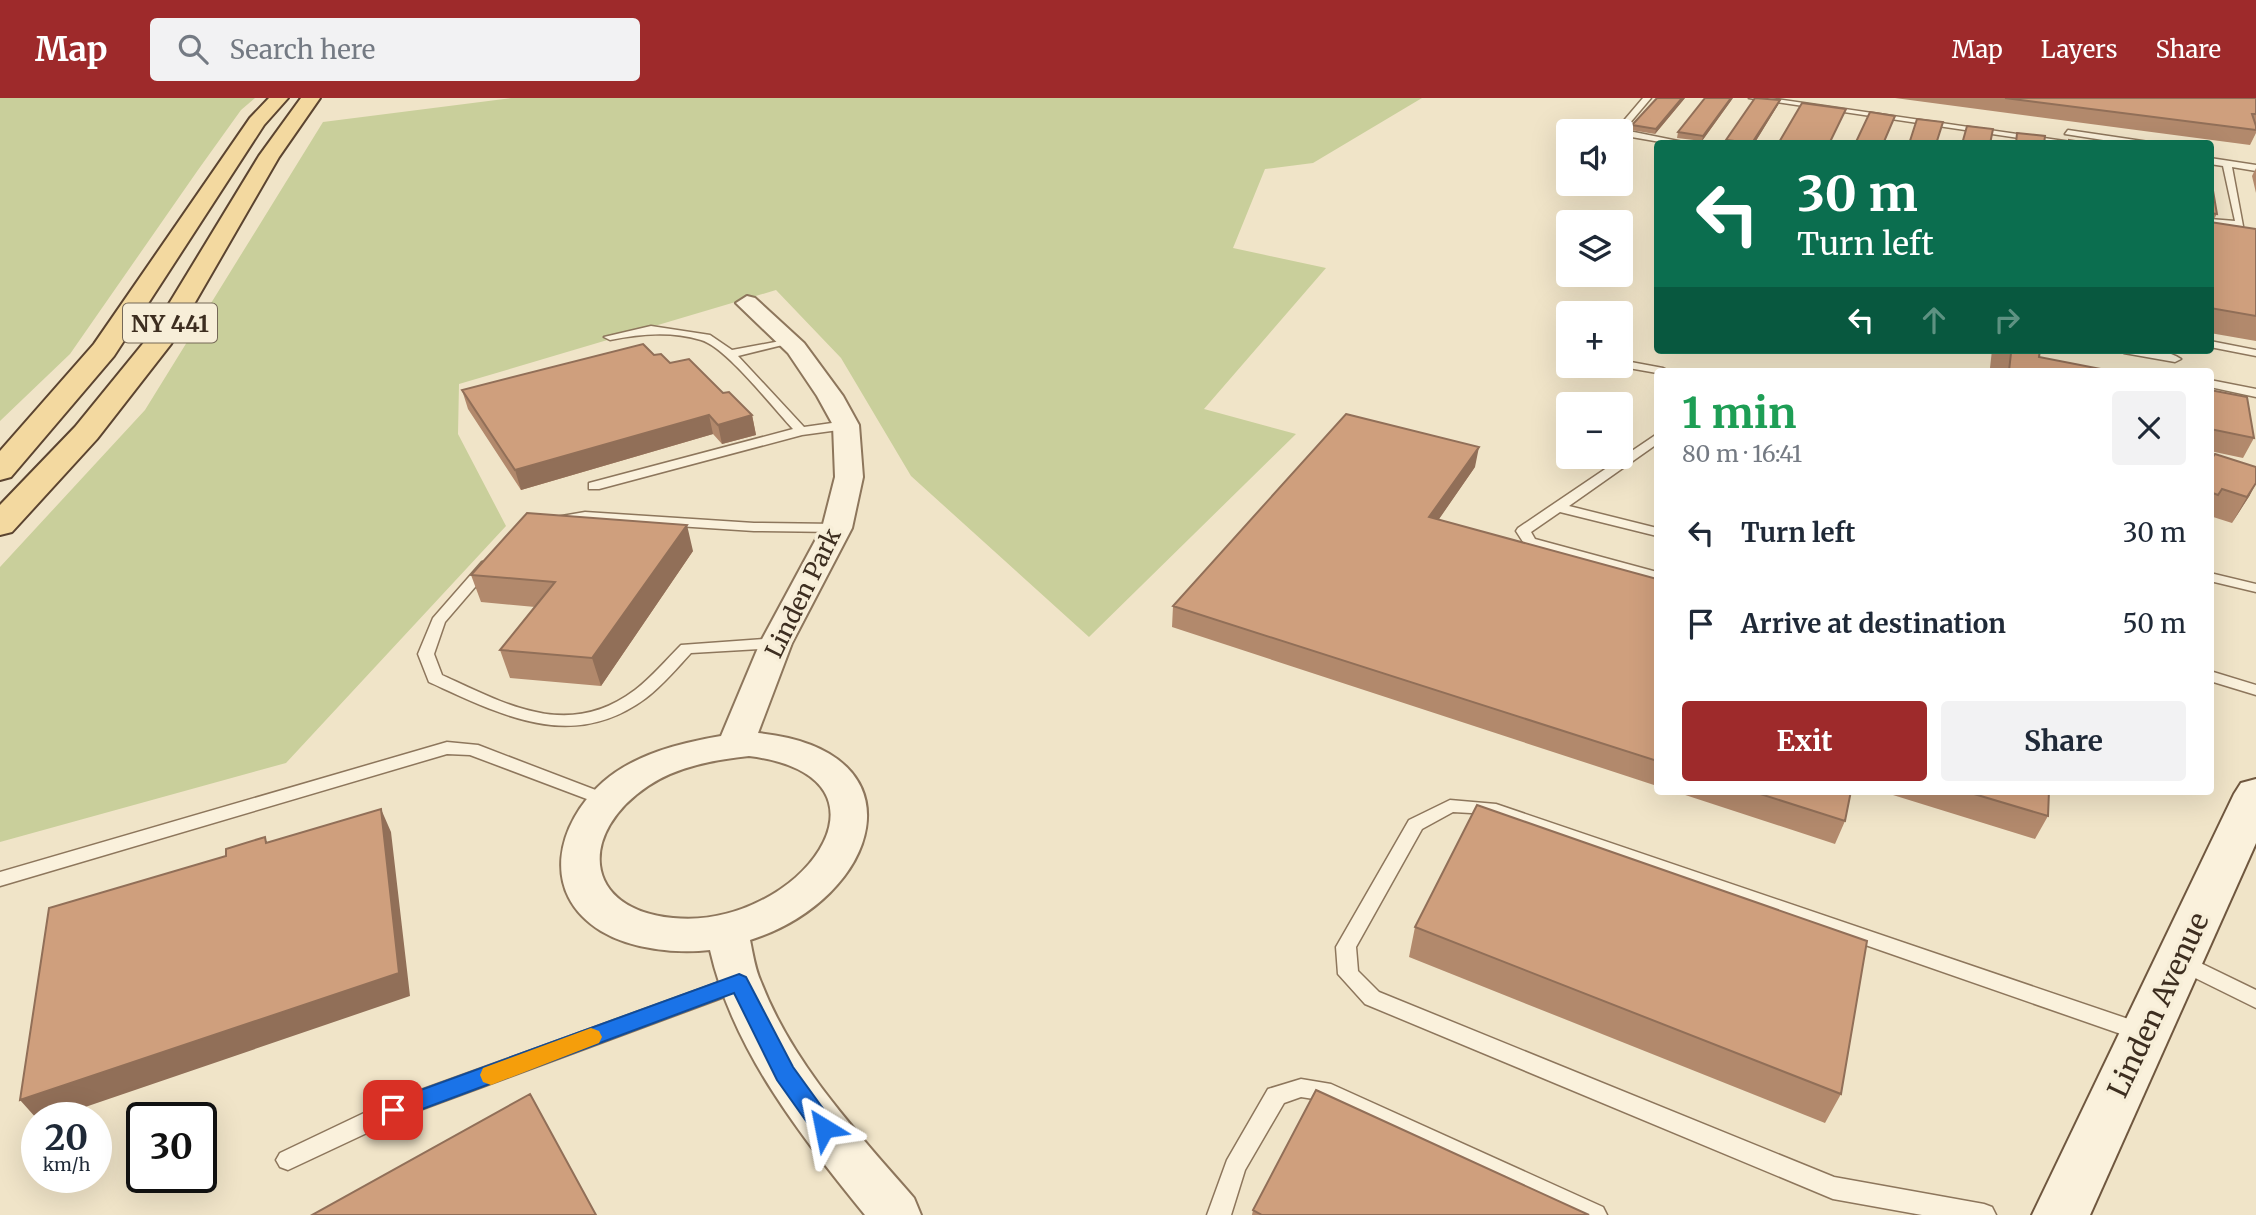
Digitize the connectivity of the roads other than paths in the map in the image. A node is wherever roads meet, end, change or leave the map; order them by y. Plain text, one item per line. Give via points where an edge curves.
1 (311, 98) edge
2 (1647, 98) edge
3 (1753, 98) edge
4 (1828, 98) edge
5 (278, 99) edge
6 (1630, 119) edge
7 (1633, 134) edge
8 (1666, 140) edge
9 (2052, 140) edge
10 (2121, 140) edge
11 (2214, 153) edge
12 (2256, 158) edge
13 (2214, 162) edge
14 (2227, 164) junction
15 (2256, 168) edge
16 (2214, 222) edge
17 (747, 303) dead end
18 (610, 337) dead end
19 (787, 341) junction
20 (2214, 345) edge
21 (2256, 353) edge
22 (2144, 354) edge
23 (730, 355) junction
24 (2175, 360) edge
25 (1633, 365) edge
26 (1654, 369) edge
27 (2214, 384) edge
28 (2256, 393) edge
29 (846, 425) junction
30 (802, 431) junction
31 (1654, 440) edge
32 (0, 470) edge
33 (594, 486) dead end
34 (1558, 507) junction
35 (0, 525) edge
36 (542, 525) edge
37 (837, 528) junction
38 (1654, 531) edge
39 (498, 553) edge
40 (1654, 575) edge
41 (2214, 578) edge
42 (2256, 587) edge
43 (776, 643) junction
44 (2214, 677) edge
45 (2256, 690) edge
46 (735, 746) junction
47 (2256, 794) edge
48 (608, 801) junction
49 (0, 880) edge
50 (726, 930) junction
51 (2180, 961) junction
52 (739, 983) junction
53 (2256, 1000) edge
54 (2144, 1033) junction
55 (288, 1160) dead end
56 (896, 1215) edge
57 (1219, 1215) edge
58 (1595, 1215) edge
59 (1984, 1215) edge
60 (2061, 1215) edge

1 - 35 main road, NY 441 via 269,156 161,338 86,433
2 - 6 lane
3 - 9 lane
4 - 10 lane
5 - 32 main road, NY 441 via 257,122 104,350
7 - 8 lane
11 - 12 lane
13 - 14 lane
14 - 15 lane
14 - 16 lane via 2240,224
17 - 19 street, Linden Park
18 - 23 lane via 651,329 706,337
19 - 23 lane
19 - 29 street, Linden Park via 810,365
20 - 21 lane
22 - 24 lane
23 - 30 lane
25 - 26 lane
27 - 28 lane
29 - 30 lane
29 - 37 street, Linden Park via 849,477
30 - 33 lane
31 - 34 lane
34 - 38 lane
34 - 40 lane via 1523,531 1530,542
36 - 37 lane via 585,516
37 - 43 street, Linden Park
39 - 43 lane via 438,621 425,654 435,678 528,719 586,722 636,697 687,648
41 - 42 lane
43 - 46 street, Linden Park
44 - 45 lane
46 - 48 street via 706,748 664,762 626,784
46 - 50 street via 789,750 821,764 842,786 851,812 847,842 829,873 798,900 758,921
47 - 51 main road, Linden Avenue
48 - 49 lane via 472,749 447,748
48 - 50 street via 580,844 579,877 596,905 625,925 664,935
50 - 52 street
51 - 53 lane
51 - 54 main road, Linden Avenue
52 - 55 lane via 393,1110
52 - 56 street via 785,1073
54 - 59 lane via 1490,808 1450,806 1415,825 1346,947 1348,974 1372,998 1833,1188
54 - 60 main road, Linden Avenue
57 - 58 lane via 1235,1167 1276,1096 1301,1088 1324,1091

